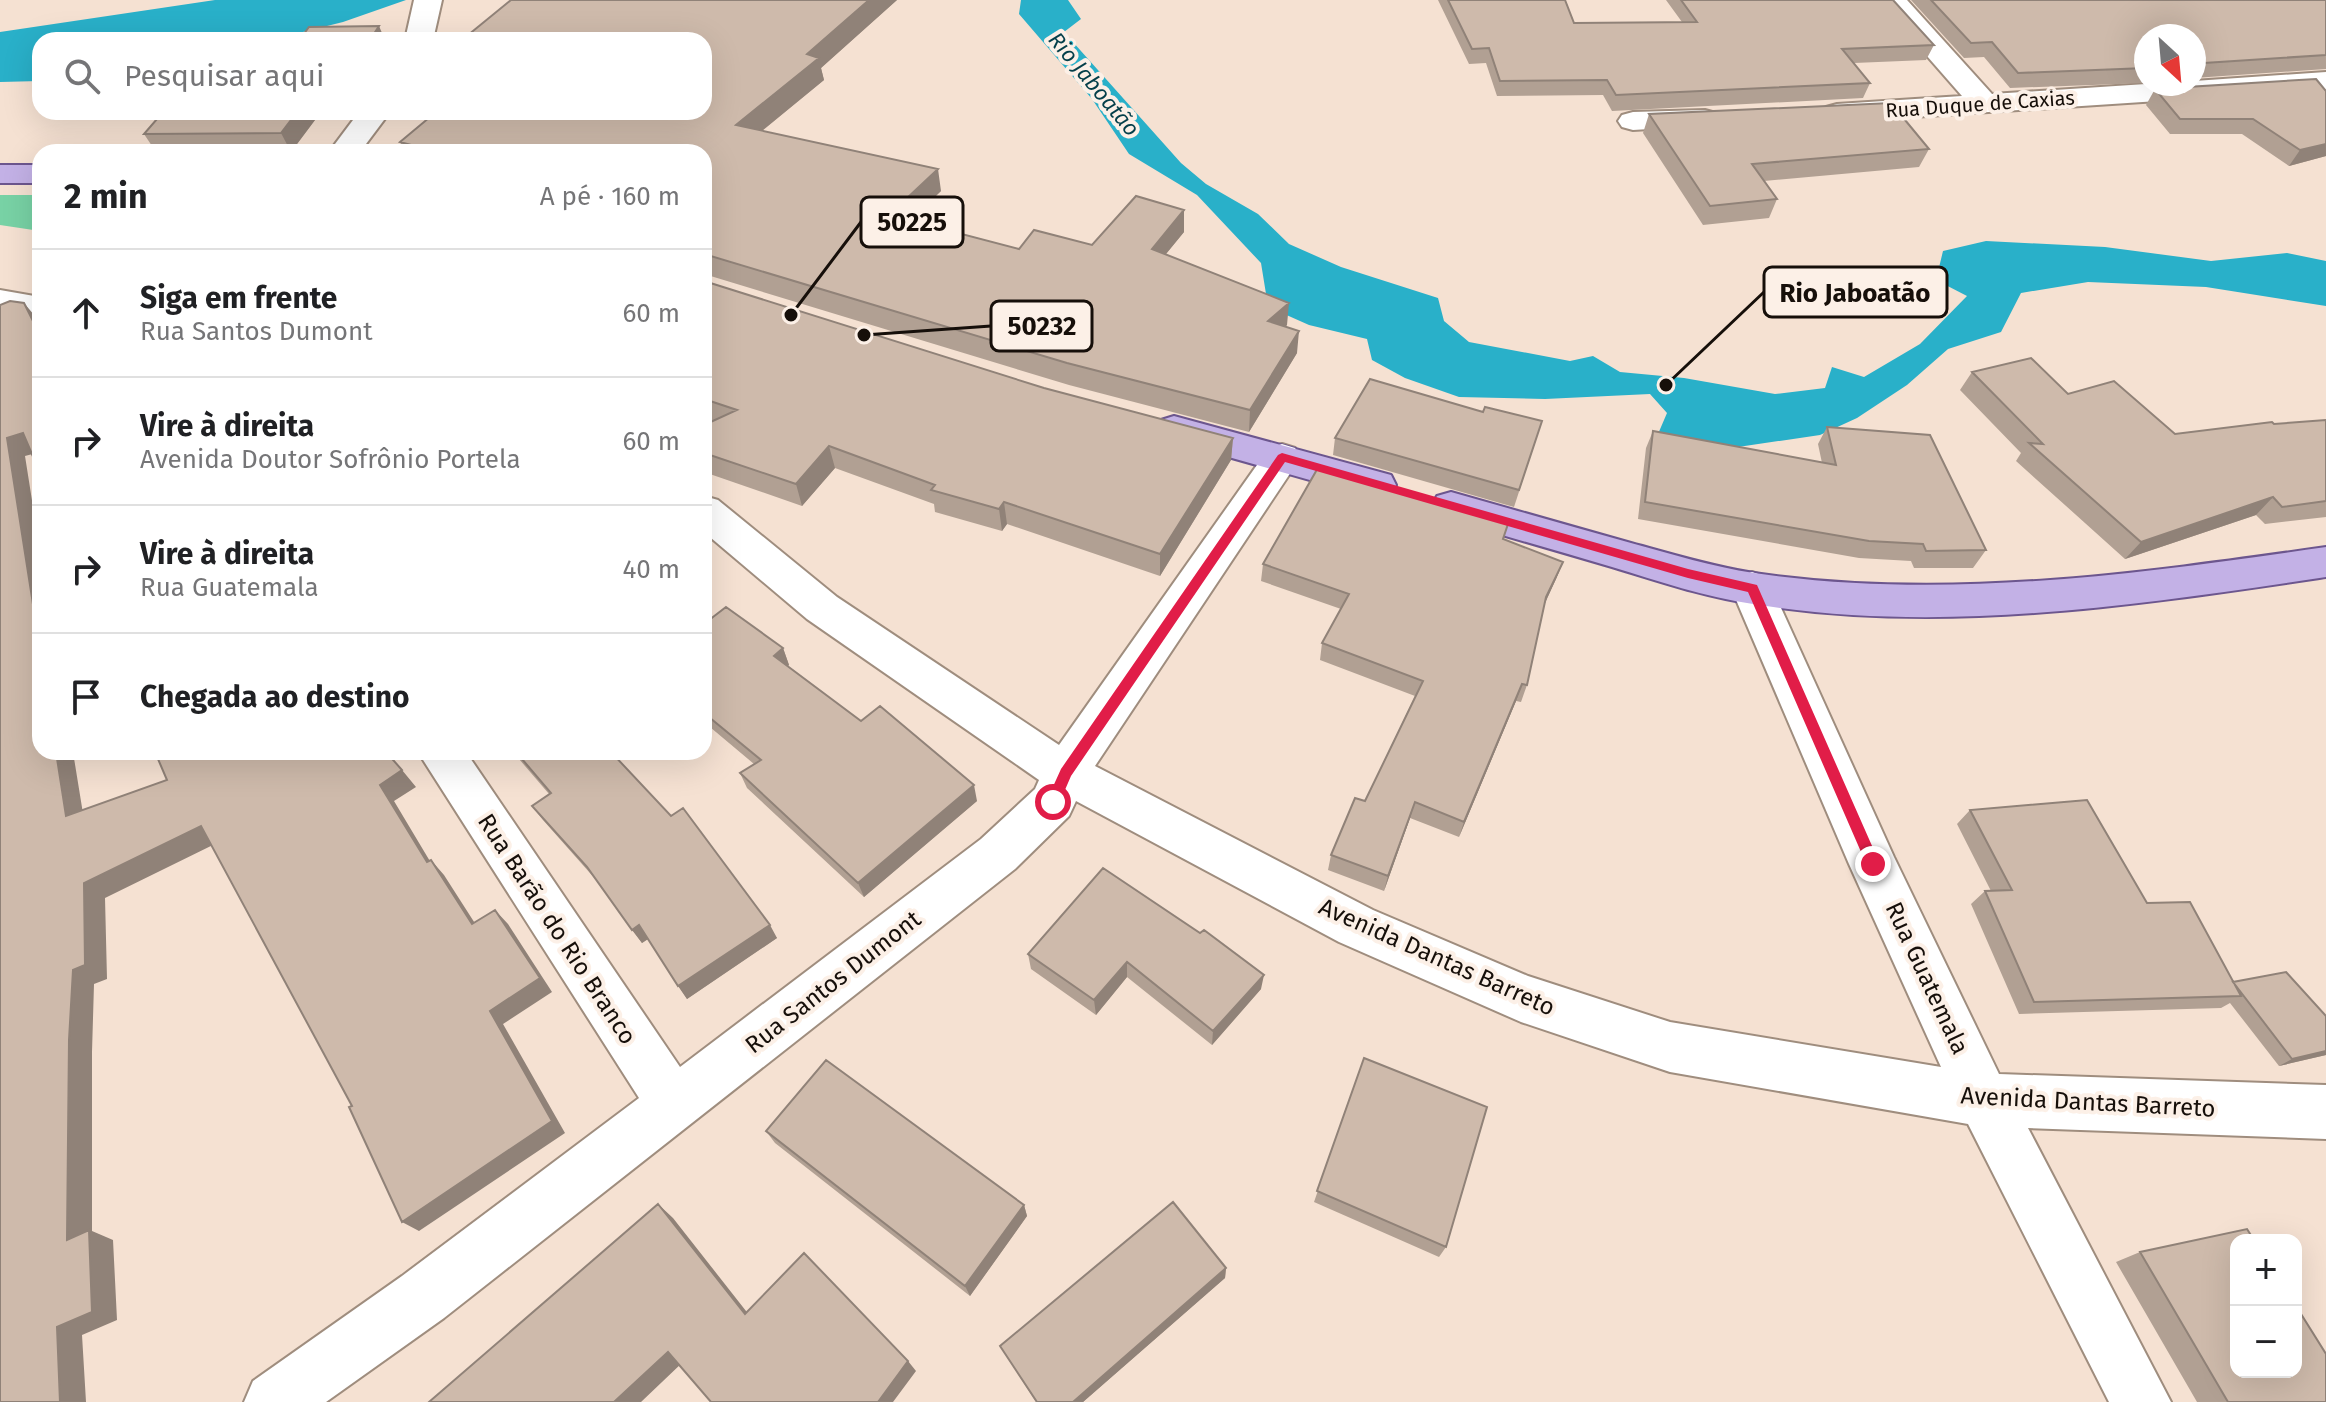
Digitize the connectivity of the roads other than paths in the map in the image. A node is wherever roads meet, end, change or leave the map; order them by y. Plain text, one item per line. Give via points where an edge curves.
1 (1892, 0) edge
2 (428, 1) edge
3 (421, 32) edge
4 (2326, 81) edge
5 (1985, 104) junction
6 (1814, 115) edge
7 (1738, 118) edge
8 (369, 120) edge
9 (1633, 121) dead end
10 (350, 144) edge
11 (0, 174) edge
12 (32, 174) edge
13 (0, 301) edge
14 (32, 307) edge
15 (1134, 418) edge
16 (1282, 457) junction
17 (712, 517) edge
18 (2326, 562) edge
19 (1752, 588) junction
20 (446, 760) edge
21 (1065, 773) junction
22 (1984, 1100) junction
23 (674, 1105) junction
24 (2326, 1112) edge
25 (274, 1402) edge
26 (2141, 1402) edge

1 - 5 street
2 - 3 street
4 - 5 street, Rua Duque de Caxias
5 - 6 street, Rua Duque de Caxias
7 - 9 street
8 - 10 street
11 - 12 main road
13 - 14 street
15 - 16 main road
16 - 19 main road
16 - 21 street, Rua Santos Dumont
17 - 21 street, Avenida Dantas Barreto via 822,608
18 - 19 main road via 2069,595 1938,603 1839,600
19 - 22 street, Rua Guatemala
20 - 23 street, Rua Barão do Rio Branco
21 - 22 street, Avenida Dantas Barreto via 1356,926 1521,998 1670,1047
21 - 23 street, Rua Santos Dumont via 1053,802 998,854
22 - 24 street, Avenida Dantas Barreto
22 - 26 street, Rua Guatemala
23 - 25 street, Rua Santos Dumont via 423,1297

